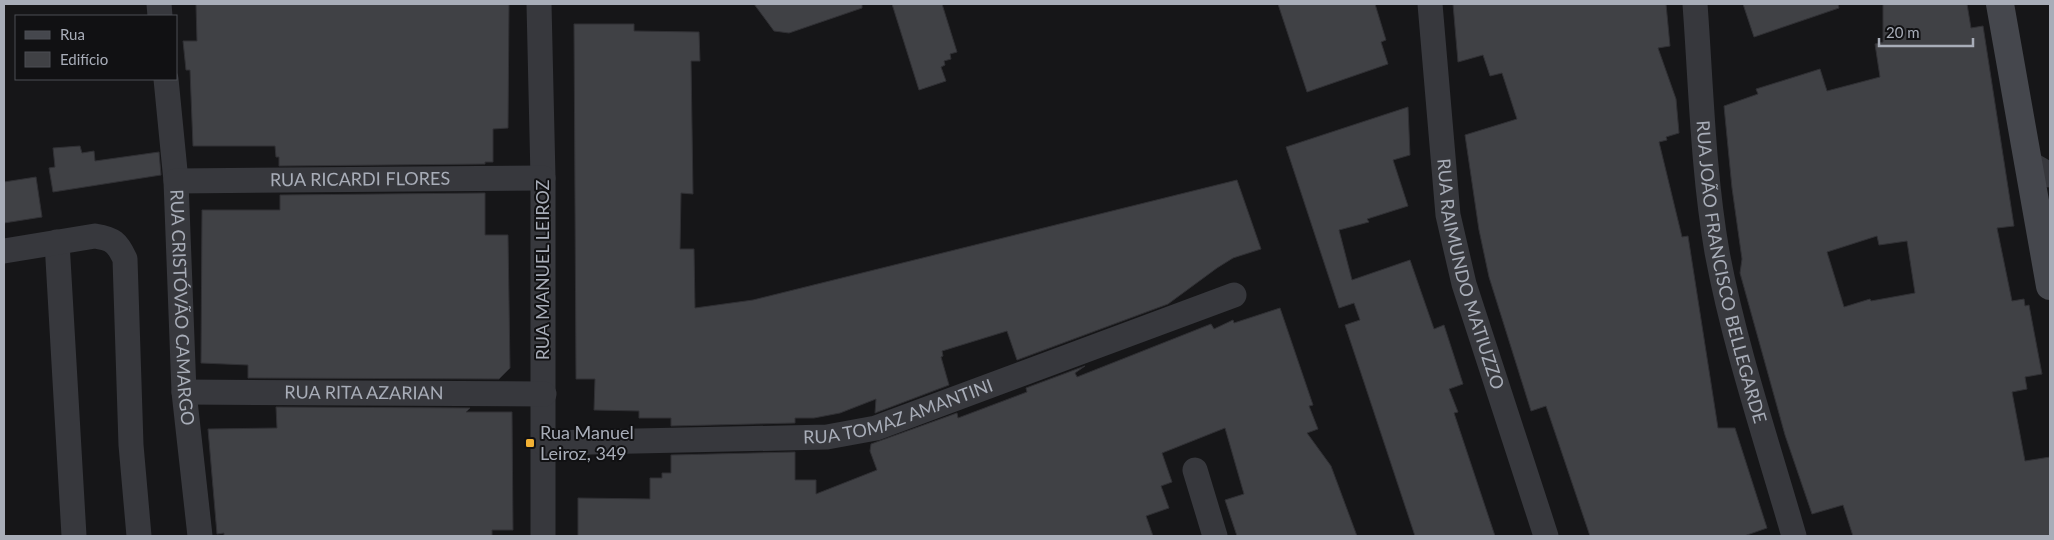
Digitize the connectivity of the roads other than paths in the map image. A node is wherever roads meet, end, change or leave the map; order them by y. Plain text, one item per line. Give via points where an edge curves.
1 (539, 4) edge
2 (1430, 4) edge
3 (1694, 4) edge
4 (2000, 4) edge
5 (166, 80) edge
6 (2039, 169) edge
7 (543, 178) junction
8 (176, 181) junction
9 (57, 242) junction
10 (4, 251) edge
11 (2050, 286) edge
12 (1234, 295) dead end
13 (184, 392) junction
14 (544, 394) junction
15 (544, 443) junction
16 (1194, 470) dead end
17 (74, 536) edge
18 (139, 536) edge
19 (200, 536) edge
20 (543, 536) edge
21 (1215, 536) edge
22 (1546, 536) edge
23 (1794, 536) edge

1 - 7 street, RUA MANUEL LEIROZ
2 - 22 street, RUA RAIMUNDO MATIUZZO via 1448,215 1464,284
3 - 23 street, RUA JOÃO FRANCISCO BELLEGARDE via 1717,251 1733,321
4 - 6 street
5 - 8 street, RUA CRISTÓVÃO CAMARGO
6 - 11 street
7 - 8 street, RUA RICARDI FLORES
7 - 14 street, RUA MANUEL LEIROZ
8 - 13 street, RUA CRISTÓVÃO CAMARGO
9 - 10 street
9 - 17 street
9 - 18 street via 95,236 109,238 126,258 130,445
12 - 15 street, RUA TOMAZ AMANTINI via 876,428 828,437
13 - 14 street, RUA RITA AZARIAN
13 - 19 street, RUA CRISTÓVÃO CAMARGO
14 - 15 street, RUA MANUEL LEIROZ
15 - 20 street, RUA MANUEL LEIROZ
16 - 21 street

